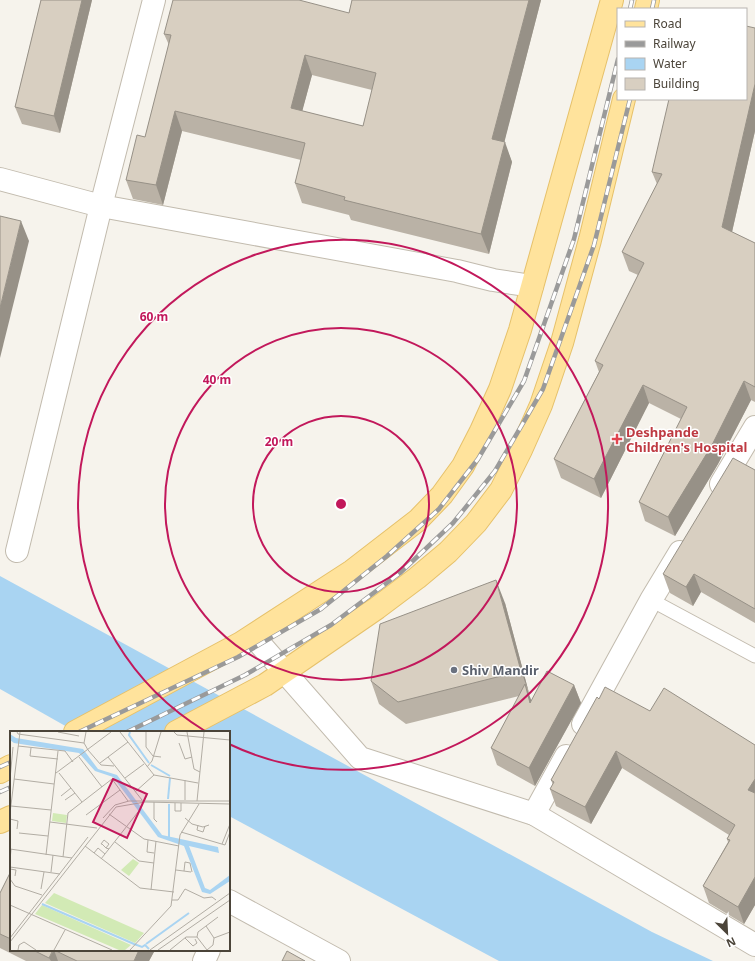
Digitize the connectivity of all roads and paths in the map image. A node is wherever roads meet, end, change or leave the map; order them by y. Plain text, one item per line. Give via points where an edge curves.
1 (154, 0) edge
2 (612, 0) edge
3 (624, 100) edge
4 (0, 179) edge
5 (101, 206) junction
6 (532, 286) junction
7 (755, 427) edge
8 (711, 500) edge
9 (691, 533) edge
10 (17, 551) dead end
11 (651, 600) junction
12 (247, 640) junction
13 (755, 656) edge
14 (284, 672) junction
15 (77, 731) edge
16 (178, 731) edge
17 (10, 767) edge
18 (0, 772) edge
19 (534, 814) junction
20 (10, 817) edge
21 (0, 822) edge
22 (230, 905) edge
23 (755, 945) edge
24 (209, 951) edge
25 (204, 961) edge
26 (339, 961) edge

1 - 5 street
2 - 6 main road
3 - 14 main road via 562,343 541,405 501,490 476,523 448,552 377,608
4 - 5 street
5 - 6 street
5 - 10 street
6 - 12 main road via 500,389 463,466 442,494 418,520 390,543
7 - 8 street
9 - 11 street
11 - 13 lane
11 - 19 street
12 - 14 street
12 - 15 main road
14 - 16 main road via 265,685
14 - 19 street via 360,758
17 - 18 main road
19 - 23 street
20 - 21 main road
22 - 26 street
24 - 25 street

